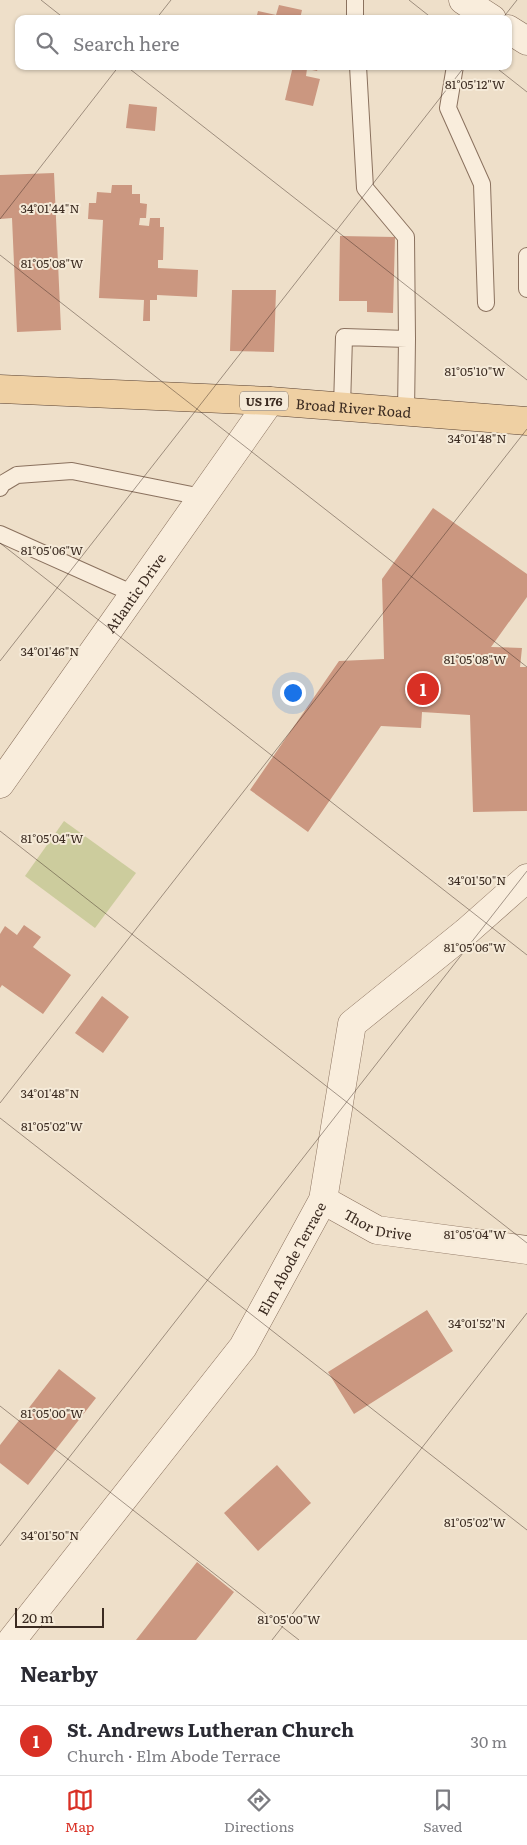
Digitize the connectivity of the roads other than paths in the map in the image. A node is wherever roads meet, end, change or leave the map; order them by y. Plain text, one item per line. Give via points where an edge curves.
1 (355, 0) edge
2 (463, 7) edge
3 (354, 15) edge
4 (482, 15) edge
5 (512, 32) edge
6 (527, 41) edge
7 (358, 70) edge
8 (453, 70) edge
9 (527, 256) edge
10 (527, 289) edge
11 (486, 303) dead end
12 (407, 339) junction
13 (0, 388) edge
14 (270, 401) junction
15 (342, 407) junction
16 (406, 412) junction
17 (527, 421) edge
18 (0, 488) edge
19 (202, 497) junction
20 (0, 534) edge
21 (134, 594) junction
22 (0, 784) edge
23 (527, 878) edge
24 (323, 1200) junction
25 (527, 1250) edge
26 (12, 1640) edge

1 - 3 lane
2 - 4 street
5 - 6 street
7 - 12 lane via 365,188 406,237
8 - 11 lane via 448,108 482,184
9 - 10 lane
12 - 15 lane via 344,337
12 - 16 lane
13 - 14 main road, Broad River Road / US 176
14 - 15 main road, Broad River Road / US 176
14 - 19 street, Atlantic Drive
15 - 16 main road, Broad River Road / US 176
16 - 17 main road, Broad River Road / US 176
18 - 19 lane via 17,474 72,471
19 - 21 street, Atlantic Drive
20 - 21 lane
21 - 22 street, Atlantic Drive
23 - 24 street, Elm Abode Terrace via 352,1024
24 - 25 street, Thor Drive via 377,1230
24 - 26 street, Elm Abode Terrace via 243,1347

